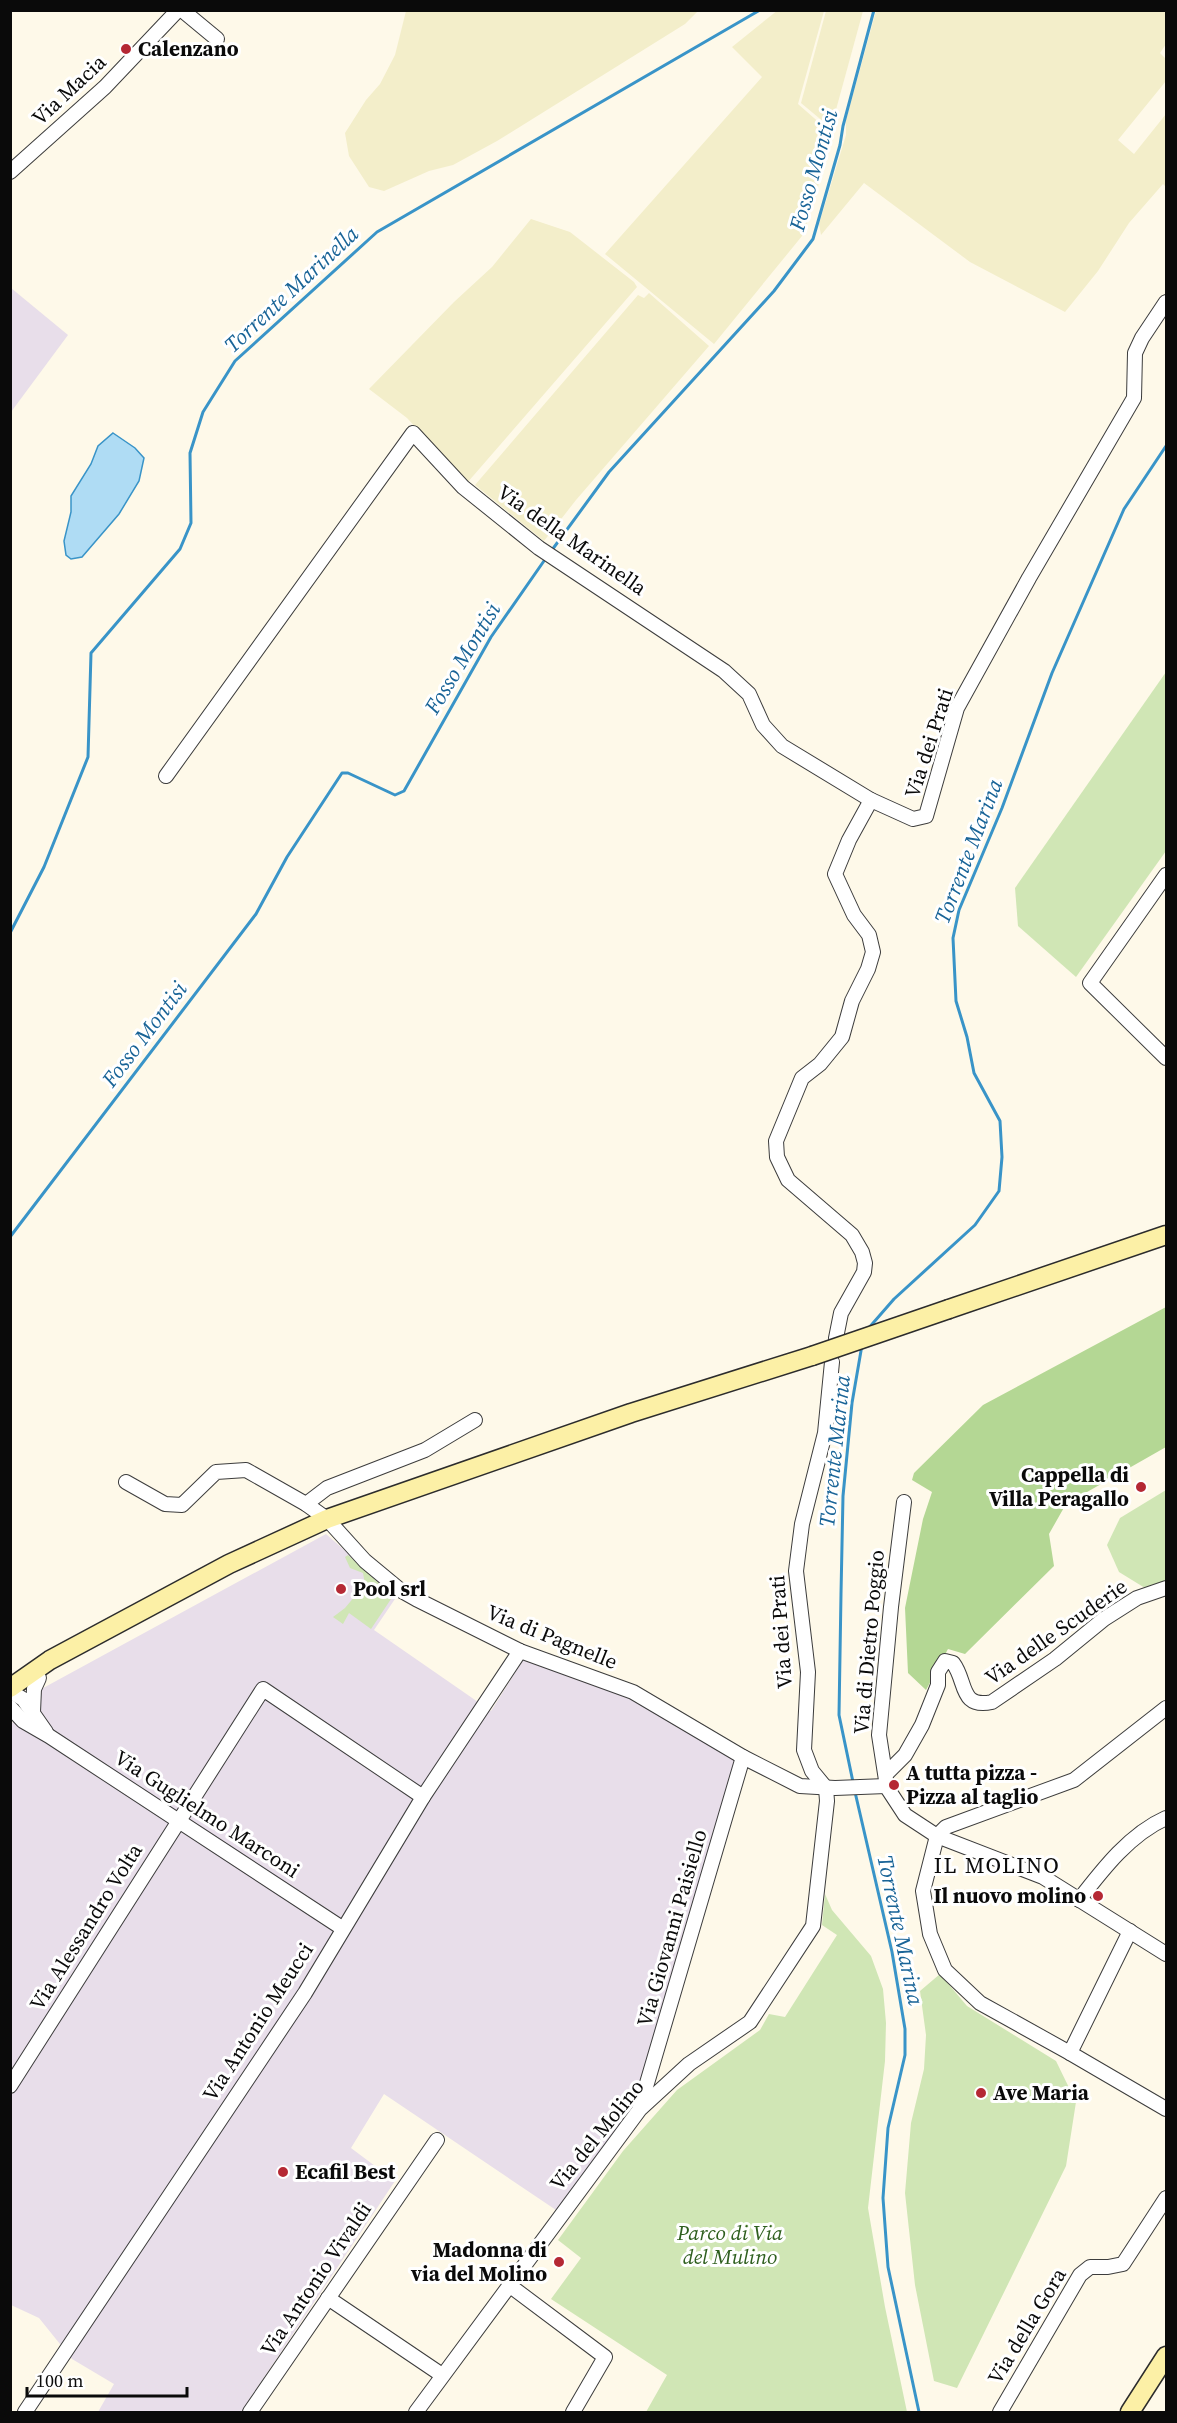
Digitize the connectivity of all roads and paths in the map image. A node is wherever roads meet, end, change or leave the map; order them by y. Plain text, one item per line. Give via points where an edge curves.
1 (180, 10) edge
2 (217, 39) dead end
3 (10, 172) edge
4 (1167, 302) edge
5 (166, 776) dead end
6 (871, 800) junction
7 (1167, 875) edge
8 (1167, 1058) edge
9 (1167, 1235) edge
10 (836, 1338) dead end
11 (832, 1362) dead end
12 (475, 1420) dead end
13 (126, 1482) dead end
14 (904, 1502) dead end
15 (306, 1504) junction
16 (327, 1519) junction
17 (1167, 1588) edge
18 (88, 1641) junction
19 (520, 1651) junction
20 (39, 1678) junction
21 (12, 1695) edge
22 (1167, 1708) edge
23 (22, 1718) edge
24 (744, 1757) junction
25 (883, 1782) junction
26 (831, 1788) junction
27 (423, 1797) junction
28 (1167, 1818) edge
29 (178, 1820) junction
30 (937, 1836) junction
31 (1079, 1900) junction
32 (342, 1928) junction
33 (1130, 1931) junction
34 (1167, 1954) edge
35 (1070, 2054) junction
36 (10, 2086) edge
37 (640, 2109) junction
38 (1167, 2109) edge
39 (437, 2140) dead end
40 (1167, 2198) edge
41 (508, 2285) junction
42 (328, 2298) junction
43 (1167, 2356) edge
44 (442, 2375) junction
45 (25, 2412) edge
46 (250, 2412) edge
47 (416, 2412) edge
48 (573, 2412) edge
49 (1000, 2412) edge
50 (1130, 2412) edge

1 - 2 street
1 - 3 street, Via Macia via 105,87
4 - 6 street, Via dei Prati via 1135,353 1134,398 957,708 927,816 913,819
5 - 6 street, Via della Marinella via 413,433 463,487 539,548 724,671 749,694 763,725 782,746
6 - 10 street, Via dei Prati via 835,874 854,915 869,935 873,952 842,1037 820,1064 802,1078 776,1141 777,1157 788,1180 852,1235 862,1252 864,1272 841,1313
7 - 8 street via 1089,982
9 - 16 main road, bridge via 812,1356 630,1413
11 - 26 street, Via dei Prati via 825,1433 802,1524 796,1571 808,1672 804,1750 812,1771
12 - 15 street via 425,1450 327,1488
13 - 15 street, Via di Pagnelle via 165,1504 182,1505 216,1472 246,1470
14 - 25 street, Via di Dietro Poggio via 879,1735
15 - 16 street, Via di Pagnelle
16 - 18 main road via 229,1564
16 - 19 street, Via di Pagnelle via 365,1561 400,1590
17 - 25 street, Via delle Scuderie via 1137,1598 1104,1619 992,1702 979,1705 972,1701 957,1668 950,1660 945,1661 922,1725
18 - 20 main road
18 - 21 main road via 50,1660
19 - 24 street, Via di Pagnelle via 633,1692
19 - 27 street, Via Antonio Meucci
20 - 21 main road
20 - 23 street
21 - 23 street, Via Guglielmo Marconi
22 - 30 street via 1074,1780 946,1827
23 - 29 street, Via Guglielmo Marconi
24 - 26 street, Via di Pagnelle via 800,1786
24 - 37 street, Via Giovanni Paisiello
25 - 26 street
25 - 30 street via 905,1815
26 - 37 street, Via del Molino via 813,1926 750,2022 689,2064
27 - 29 street, Via Alessandro Volta via 263,1689
27 - 32 street, Via Antonio Meucci
28 - 31 street via 1134,1839
29 - 32 street, Via Guglielmo Marconi
29 - 36 street, Via Alessandro Volta
30 - 31 street via 1043,1877
30 - 35 street via 923,1892 930,1934 945,1970 980,2003
31 - 33 street
32 - 45 street, Via Antonio Meucci via 305,1993
33 - 34 street
33 - 35 street
35 - 38 street
37 - 41 street, Via del Molino
39 - 42 street, Via Antonio Vivaldi
40 - 49 street, Via della Gora via 1123,2264 1090,2267 1080,2275
41 - 44 street, Via del Molino
41 - 48 street via 605,2357
42 - 44 street
42 - 46 street, Via Antonio Vivaldi
43 - 50 main road
44 - 47 street, Via del Molino

